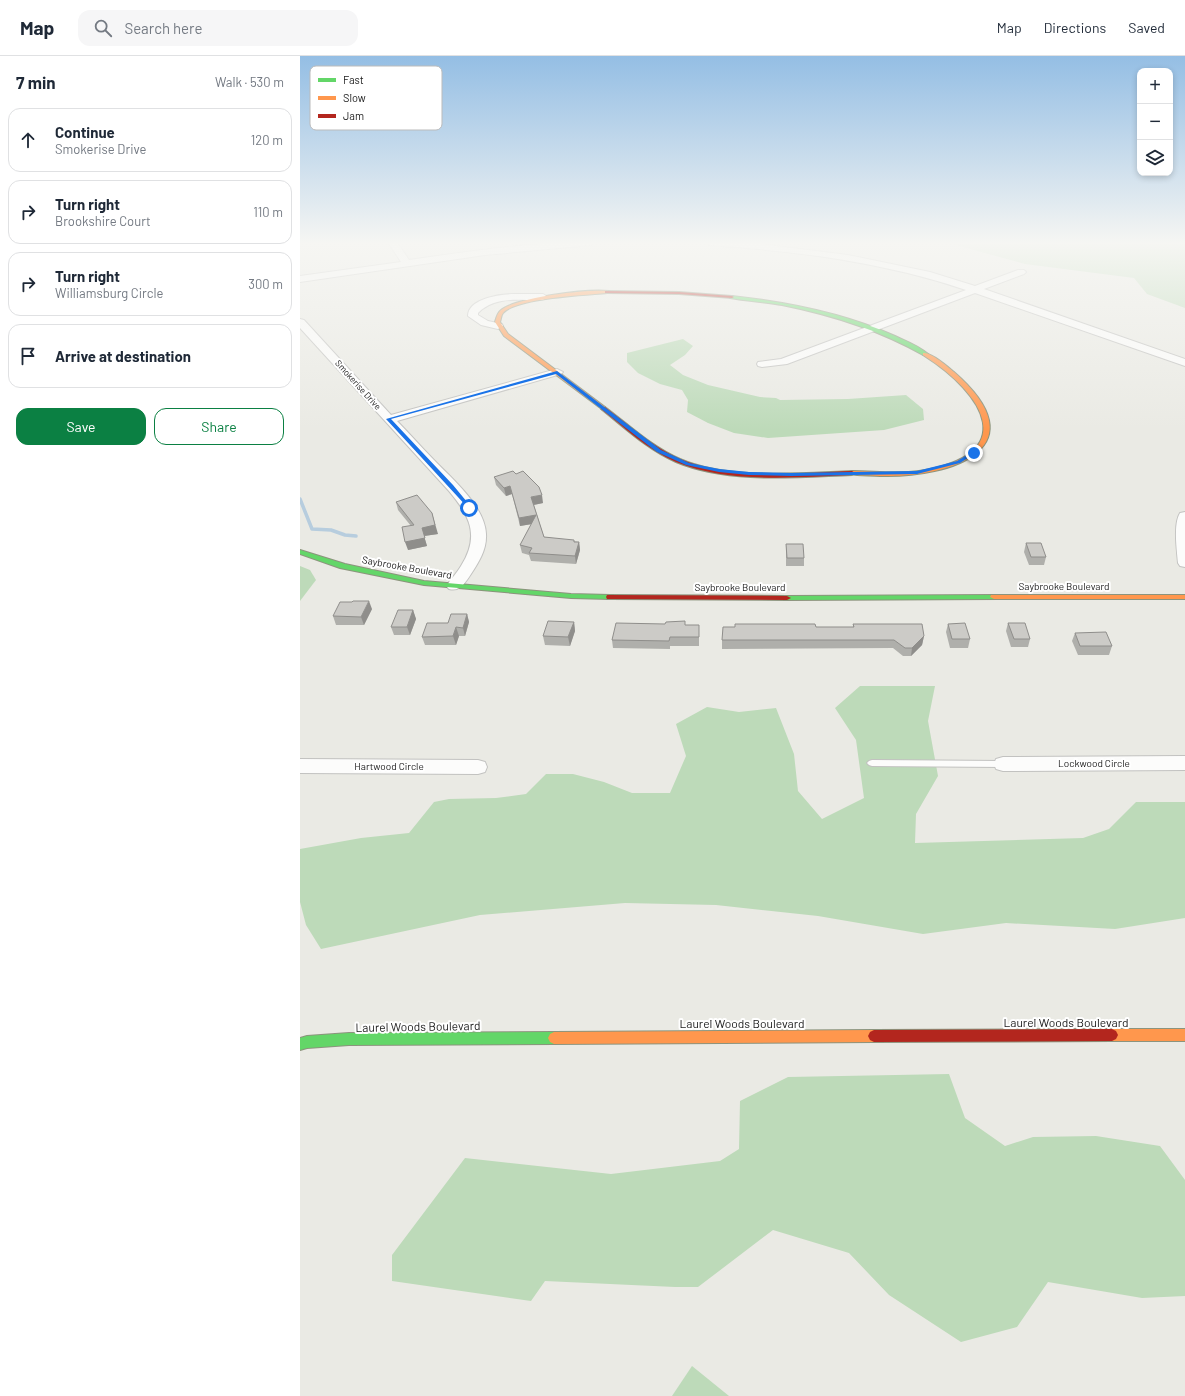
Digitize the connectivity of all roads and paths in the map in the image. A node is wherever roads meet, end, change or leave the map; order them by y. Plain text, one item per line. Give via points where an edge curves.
1 (481, 305) edge
2 (515, 305) edge
3 (779, 305) edge
4 (938, 305) edge
5 (1018, 305) edge
6 (300, 322) edge
7 (498, 326) junction
8 (873, 329) junction
9 (1185, 363) edge
10 (762, 364) dead end
11 (557, 372) junction
12 (388, 419) junction
13 (1185, 516) edge
14 (300, 552) edge
15 (1185, 563) edge
16 (454, 586) junction
17 (1185, 597) edge
18 (872, 763) dead end
19 (1185, 763) edge
20 (1003, 764) joint
21 (300, 766) edge
22 (478, 767) dead end
23 (1184, 1039) edge
24 (300, 1044) edge

1 - 7 street via 477,306 473,316 477,320
2 - 7 street via 505,309 497,318
3 - 8 street
4 - 8 street
5 - 9 street
6 - 12 street, Smokerise Drive
7 - 11 street
8 - 10 street via 783,362
8 - 11 street via 936,360 960,379 976,400 987,422 987,437 974,453 958,462 917,473 749,474 719,471 688,464 659,451
11 - 12 street
12 - 16 street, Smokerise Drive via 451,486 477,521 479,536 476,552
13 - 15 street
14 - 16 street, Saybrooke Boulevard via 343,566 424,583
16 - 17 street, Saybrooke Boulevard via 605,597
18 - 20 lane
19 - 20 street, Lockwood Circle
21 - 22 street, Hartwood Circle
23 - 24 street, Laurel Woods Boulevard via 357,1039

